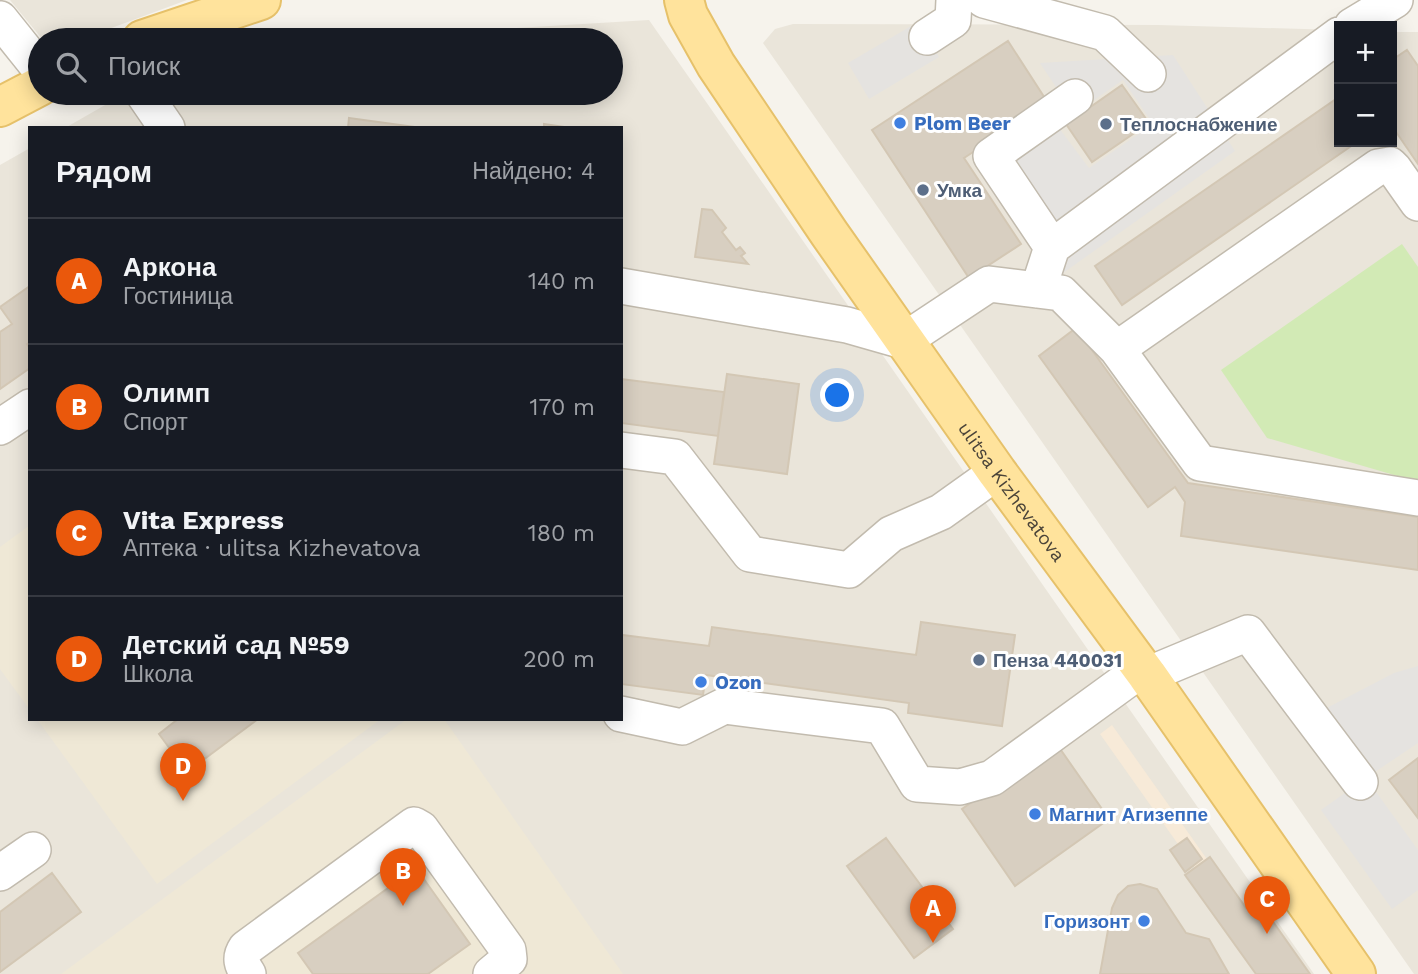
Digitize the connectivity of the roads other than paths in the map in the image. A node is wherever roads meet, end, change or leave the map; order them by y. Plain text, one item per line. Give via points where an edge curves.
1 (261, 0) edge
2 (684, 0) edge
3 (954, 0) edge
4 (984, 0) edge
5 (1395, 0) edge
6 (0, 19) edge
7 (1360, 21) edge
8 (178, 28) edge
9 (927, 37) dead end
10 (1334, 39) edge
11 (28, 54) edge
12 (1148, 74) dead end
13 (28, 92) edge
14 (1075, 97) dead end
15 (151, 105) edge
16 (0, 107) edge
17 (166, 126) edge
18 (1418, 203) edge
19 (1052, 247) junction
20 (623, 286) edge
21 (1038, 290) junction
22 (904, 341) junction
23 (1118, 349) junction
24 (28, 408) edge
25 (0, 427) edge
26 (623, 450) edge
27 (997, 472) junction
28 (1418, 498) edge
29 (1144, 672) junction
30 (623, 714) edge
31 (1360, 782) dead end
32 (33, 850) dead end
33 (0, 873) edge
34 (248, 974) edge
35 (491, 974) edge
36 (1356, 974) edge

1 - 8 main road
2 - 22 main road, ulitsa Kizhevatova via 716,65
3 - 9 street via 953,20
4 - 12 street via 1105,33
5 - 7 street
6 - 11 street
10 - 19 street
13 - 16 main road
14 - 19 street via 991,156
15 - 17 street
18 - 23 street via 1394,169 1383,164
19 - 21 street
20 - 22 street via 847,326
21 - 22 street via 989,284
21 - 23 street via 1061,293
22 - 27 main road, ulitsa Kizhevatova
23 - 28 street via 1200,463
24 - 25 street
26 - 27 street via 675,457 750,554 849,570 891,534 942,512
27 - 29 main road, ulitsa Kizhevatova
29 - 30 street via 992,778 960,787 917,784 882,726 724,706 682,727
29 - 31 street via 1248,633
29 - 36 main road, ulitsa Kizhevatova
32 - 33 street
34 - 35 street via 241,961 246,948 414,825 508,950 509,959

